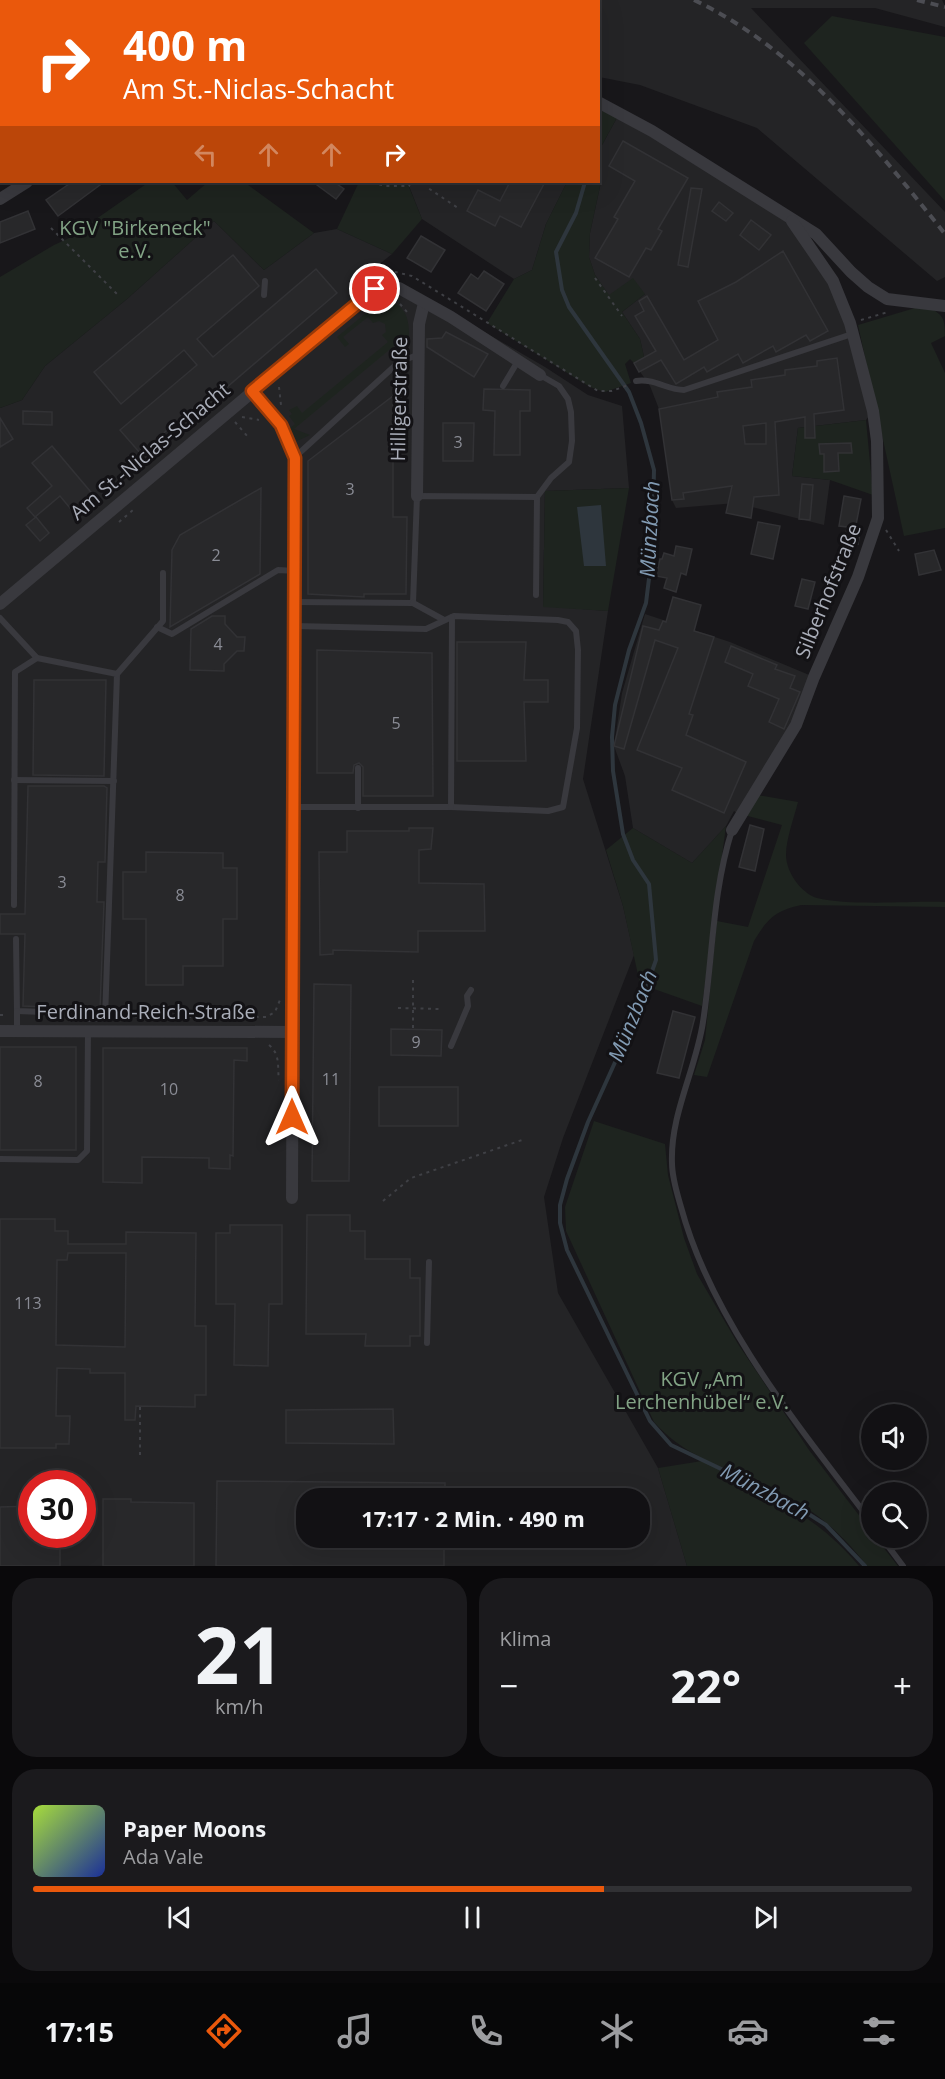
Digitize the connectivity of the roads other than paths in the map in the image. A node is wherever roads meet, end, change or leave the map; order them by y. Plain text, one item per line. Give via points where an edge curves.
1 (600, 103) edge
2 (25, 183) edge
3 (0, 199) edge
4 (792, 221) junction
5 (265, 281) dead end
6 (264, 295) dead end
7 (424, 303) junction
8 (945, 306) edge
9 (851, 329) junction
10 (420, 354) junction
11 (518, 361) junction
12 (540, 375) joint
13 (634, 382) road end
14 (503, 386) dead end
15 (252, 391) junction
16 (295, 458) junction
17 (417, 496) junction
18 (537, 497) junction
19 (295, 571) junction
20 (163, 573) dead end
21 (536, 595) dead end
22 (295, 602) junction
23 (412, 603) junction
24 (0, 604) edge
25 (452, 617) junction
26 (0, 618) edge
27 (444, 620) junction
28 (295, 626) junction
29 (157, 627) junction
30 (37, 658) junction
31 (117, 674) junction
32 (358, 768) dead end
33 (14, 780) junction
34 (114, 781) junction
35 (294, 807) junction
36 (452, 807) junction
37 (358, 808) junction
38 (112, 818) junction
39 (122, 818) dead end
40 (732, 830) joint
41 (14, 905) dead end
42 (16, 939) dead end
43 (471, 990) dead end
44 (17, 1011) junction
45 (0, 1031) edge
46 (17, 1031) junction
47 (88, 1031) junction
48 (292, 1032) junction
49 (451, 1046) dead end
50 (0, 1159) edge
51 (292, 1198) dead end
52 (429, 1262) dead end
53 (426, 1343) dead end
54 (861, 1509) edge
55 (890, 1548) edge
56 (903, 1566) edge

1 - 4 street, Silberhofstraße via 749,191
2 - 3 street
4 - 8 street, Silberhofstraße via 816,234 851,272 887,299
4 - 9 street, Silberhofstraße via 832,281
5 - 6 lane
7 - 10 street, Hilligerstraße via 419,324
7 - 11 street, Am St.-Niclas-Schacht
7 - 15 street, Am St.-Niclas-Schacht via 399,288 375,289
9 - 13 lane via 684,390 671,390 644,380
9 - 40 street, Silberhofstraße via 873,411 878,518 858,577 796,725
10 - 16 lane via 399,362
10 - 17 street, Hilligerstraße
11 - 12 street, Am St.-Niclas-Schacht
11 - 14 lane
12 - 18 lane via 559,386 568,399 573,441 569,462
15 - 16 street via 277,420
15 - 24 street, Am St.-Niclas-Schacht
16 - 19 street
17 - 18 lane
17 - 23 lane
18 - 21 lane
19 - 22 street
19 - 29 lane via 278,570 172,634
20 - 29 lane via 163,621
22 - 23 lane
22 - 28 street
23 - 27 lane
25 - 27 lane
25 - 36 lane
25 - 36 lane via 568,622 576,631 578,650 577,728 563,807 548,811
26 - 30 lane
27 - 28 lane via 426,629
28 - 35 street
29 - 31 lane
30 - 31 lane
30 - 33 lane via 15,672
31 - 34 lane
32 - 37 lane
33 - 34 lane
33 - 41 lane
34 - 38 lane
35 - 37 lane
35 - 48 street
36 - 37 lane
38 - 39 lane
38 - 44 lane via 105,1019 71,1020 70,1013
40 - 54 lane via 713,914 700,1040 674,1134 671,1164 689,1237 705,1276 741,1340
42 - 44 lane
43 - 49 lane
44 - 46 lane
45 - 46 street, Ferdinand-Reich-Straße
46 - 47 street, Ferdinand-Reich-Straße
47 - 48 street, Ferdinand-Reich-Straße
47 - 50 lane via 87,1151 78,1160
48 - 51 street
52 - 53 lane
55 - 56 lane

